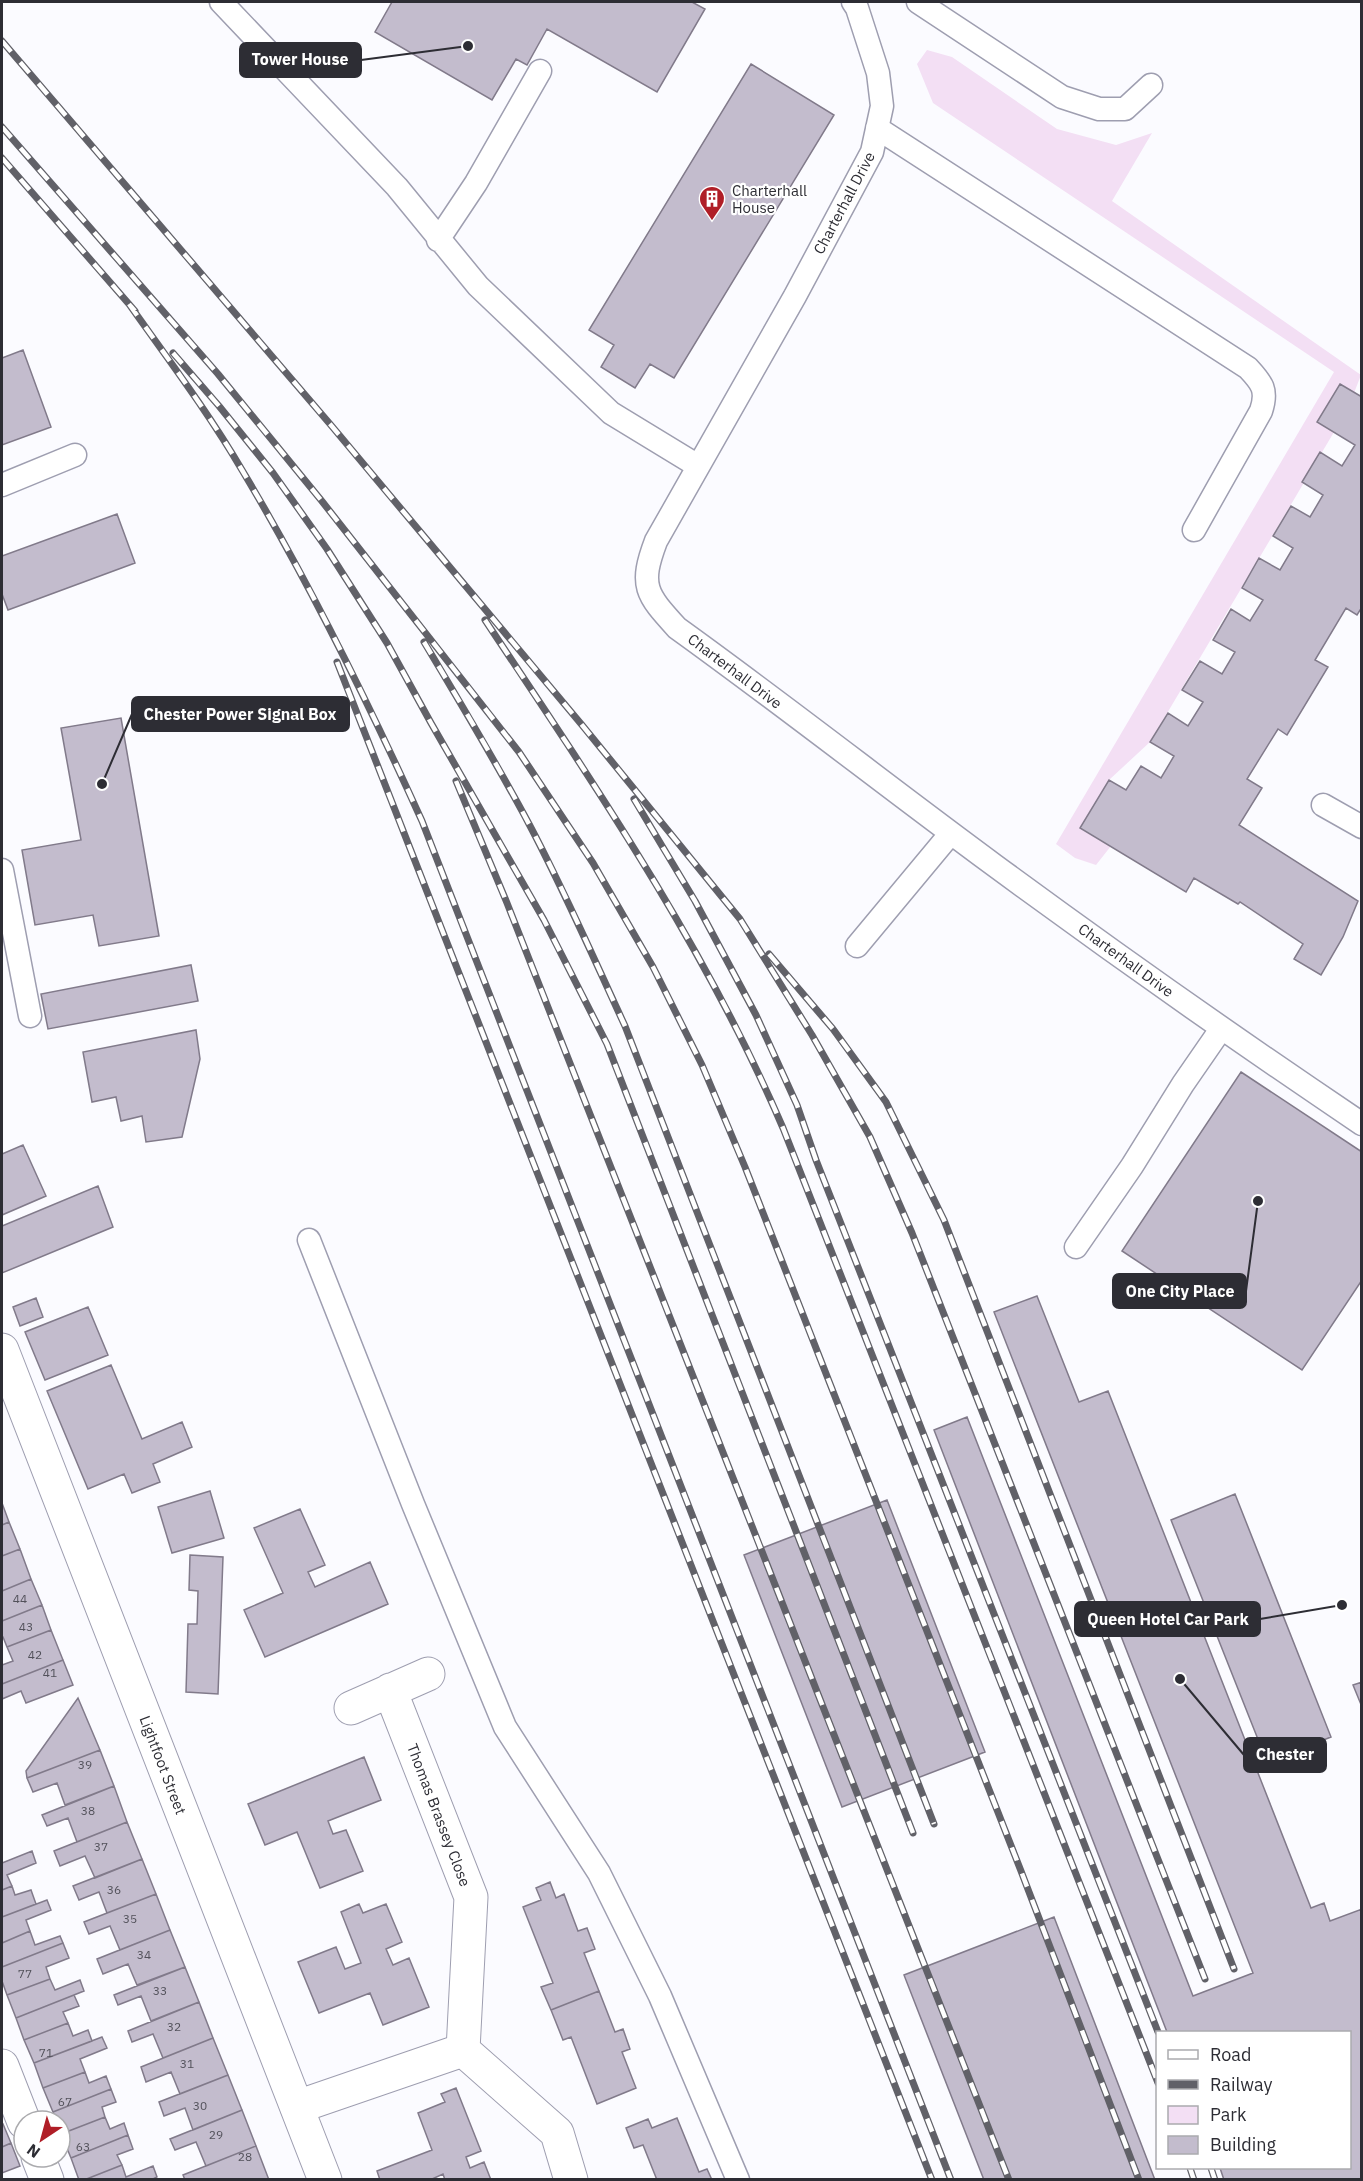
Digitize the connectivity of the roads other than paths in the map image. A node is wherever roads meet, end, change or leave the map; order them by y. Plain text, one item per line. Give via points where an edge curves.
1 (221, 2) edge
2 (853, 2) edge
3 (918, 2) edge
4 (540, 71) dead end
5 (1151, 85) dead end
6 (877, 128) junction
7 (438, 240) junction
8 (75, 455) dead end
9 (698, 466) junction
10 (2, 484) edge
11 (1194, 530) dead end
12 (1323, 805) dead end
13 (1362, 827) edge
14 (951, 833) junction
15 (2, 870) edge
16 (857, 946) dead end
17 (30, 1016) dead end
18 (1221, 1029) junction
19 (1362, 1124) edge
20 (309, 1240) dead end
21 (1076, 1247) dead end
22 (2, 1350) edge
23 (428, 1674) dead end
24 (390, 1690) junction
25 (351, 1708) dead end
26 (463, 2050) junction
27 (2, 2066) edge
28 (297, 2107) junction
29 (19, 2109) edge
30 (325, 2180) edge
31 (571, 2180) edge
32 (738, 2180) edge

1 - 7 lane via 397,187
2 - 6 lane, Charterhall Drive via 878,73 882,106
3 - 5 lane via 1062,96 1099,109 1125,109
4 - 7 lane via 476,183
6 - 9 lane, Charterhall Drive via 867,162
6 - 11 lane via 1248,369 1260,382 1266,398 1261,411
7 - 9 lane via 478,286 611,413
8 - 10 lane
9 - 14 lane, Charterhall Drive via 647,563 646,587 660,609 677,628
12 - 13 lane
14 - 16 lane
14 - 18 lane, Charterhall Drive
15 - 17 lane
18 - 19 lane, Charterhall Drive
18 - 21 lane
20 - 32 lane via 505,1727 599,1873 660,1996
22 - 28 street, Lightfoot Street
23 - 24 street
24 - 25 street
24 - 26 street, Thomas Brassey Close via 471,1896
26 - 28 street
26 - 31 street via 557,2133
27 - 29 street
28 - 30 street, Lightfoot Street

